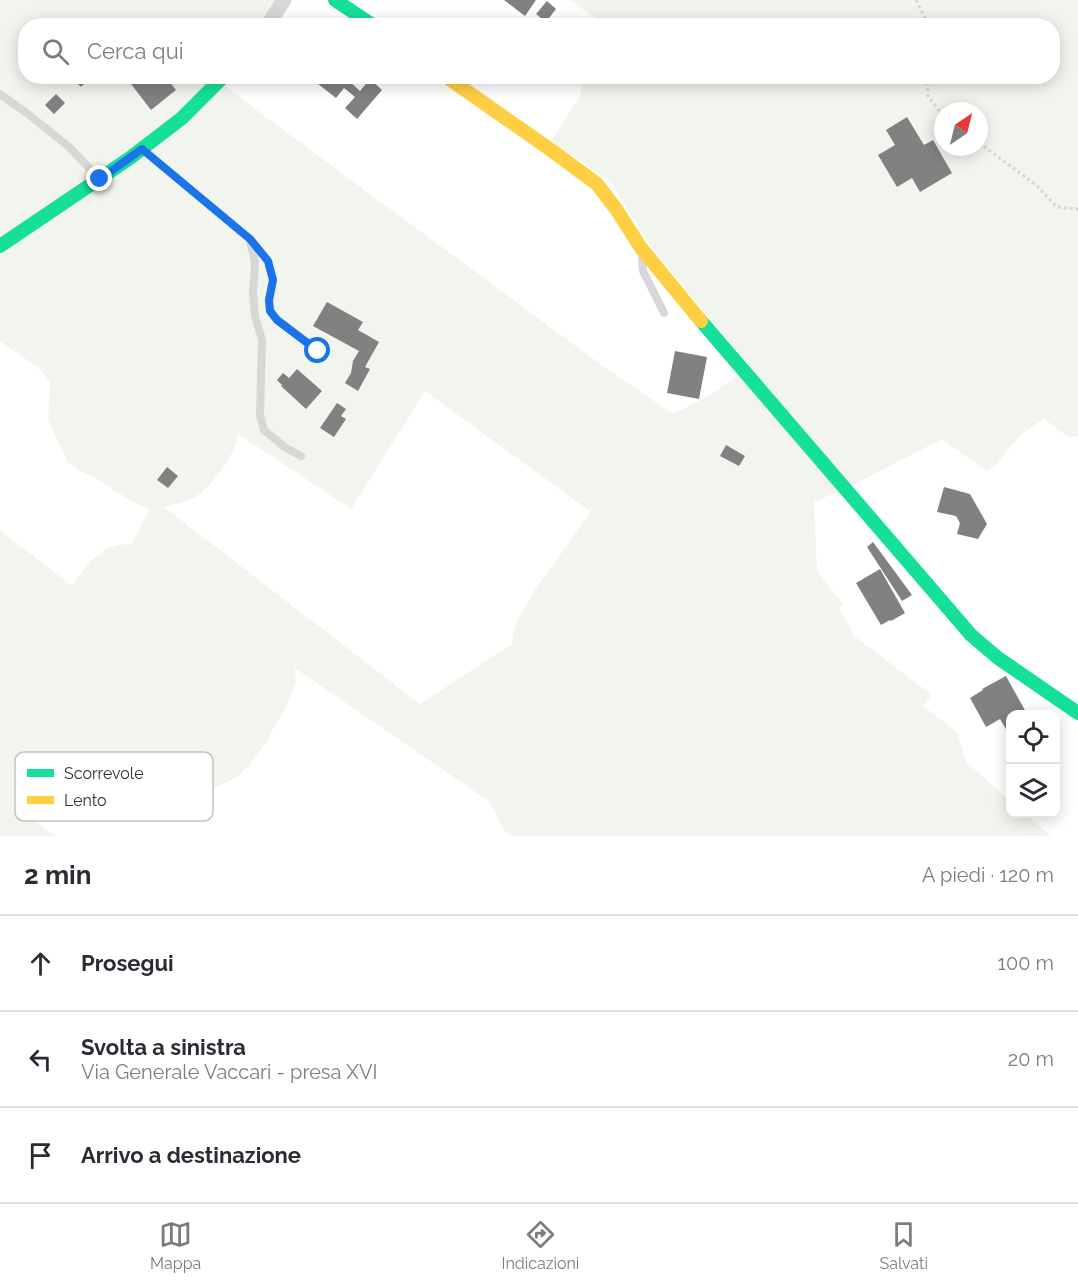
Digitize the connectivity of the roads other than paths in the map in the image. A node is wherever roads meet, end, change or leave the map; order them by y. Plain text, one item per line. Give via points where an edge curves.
1 (284, 0) edge
2 (335, 0) edge
3 (272, 18) edge
4 (362, 18) edge
5 (216, 84) edge
6 (456, 84) edge
7 (0, 94) edge
8 (142, 149) junction
9 (100, 179) junction
10 (250, 239) junction
11 (0, 246) edge
12 (641, 248) junction
13 (664, 313) dead end
14 (318, 351) dead end
15 (301, 456) dead end
16 (1078, 713) edge

1 - 3 street
2 - 4 street
5 - 8 street via 182,118
6 - 12 street via 597,184
7 - 9 lane via 68,146
8 - 9 street
8 - 10 lane
9 - 11 street
10 - 14 lane via 268,261 273,280 270,311
10 - 15 lane via 255,262 255,316 262,340 260,415 264,430
12 - 13 lane via 643,271
12 - 16 street via 971,635

